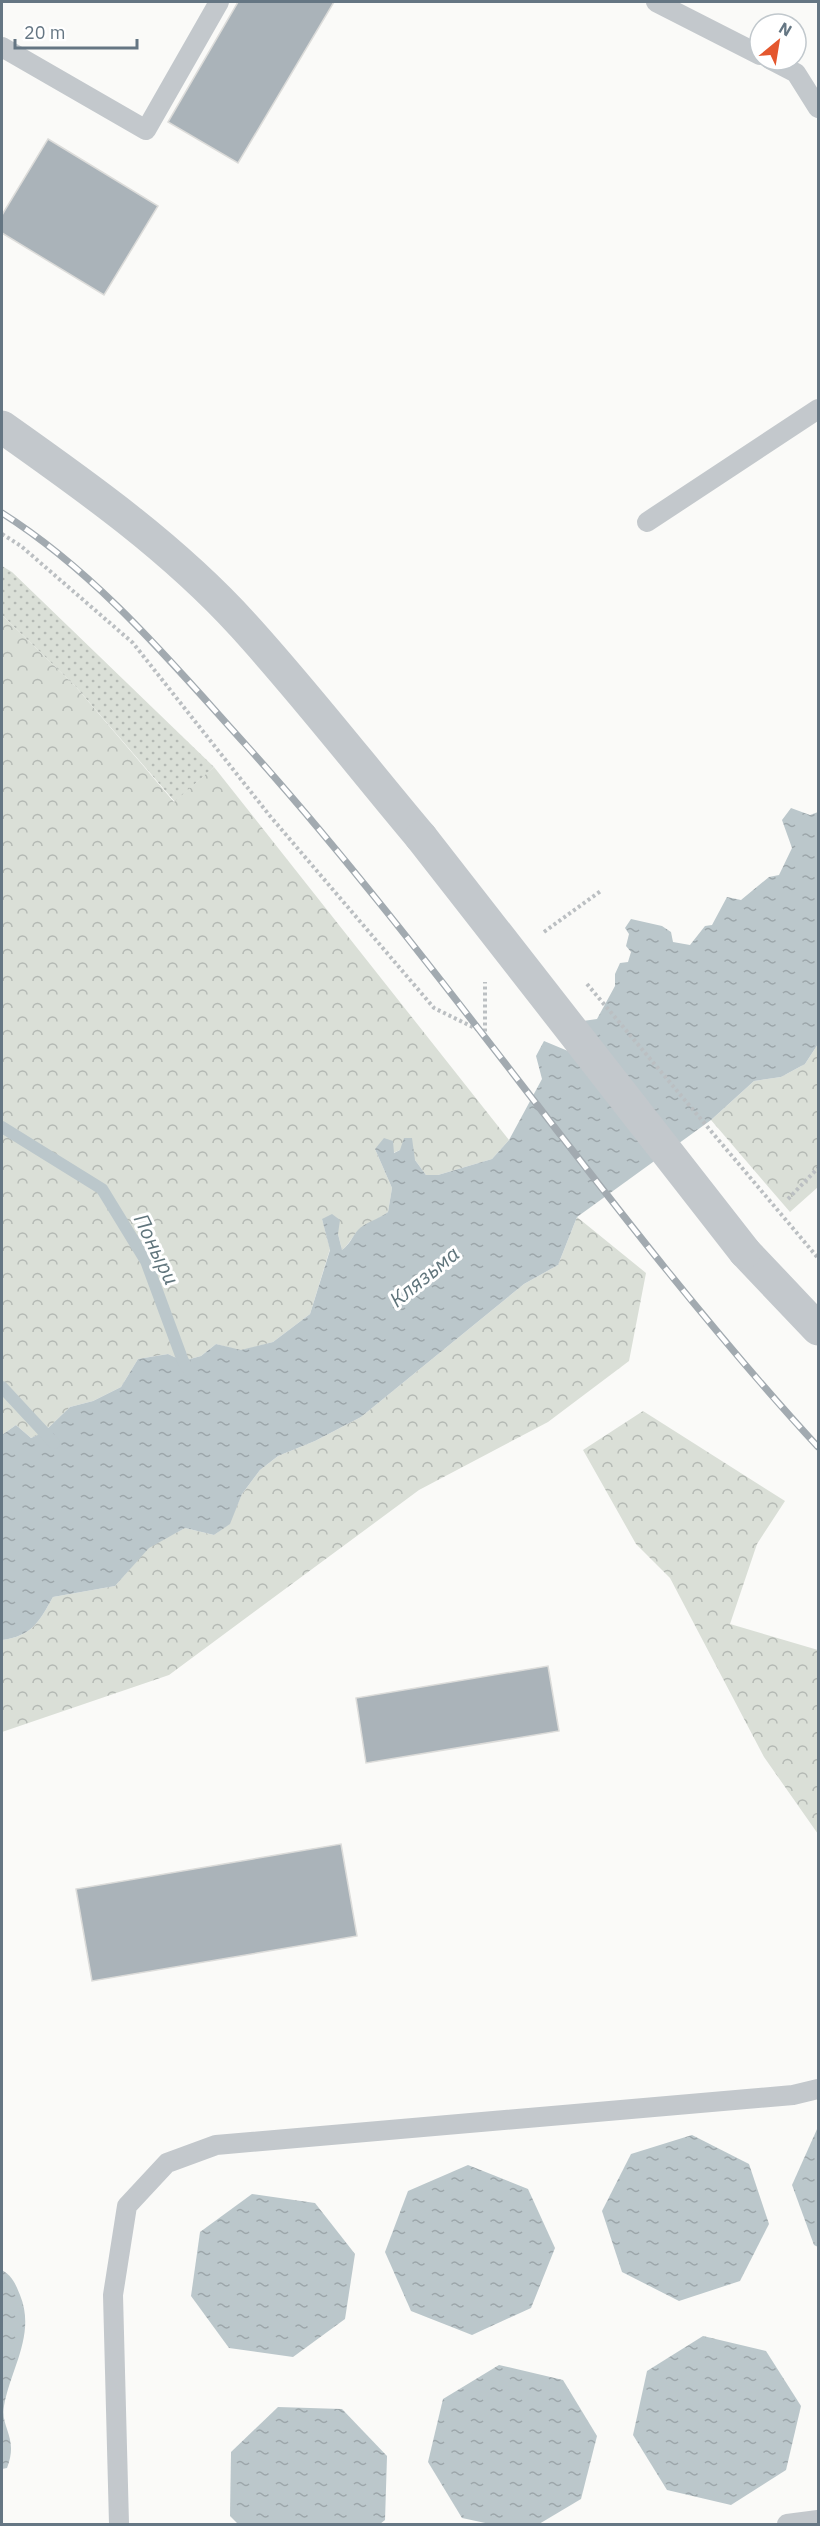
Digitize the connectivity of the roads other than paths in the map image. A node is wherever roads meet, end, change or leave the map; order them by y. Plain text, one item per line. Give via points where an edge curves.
1 (219, 2) edge
2 (656, 2) edge
3 (2, 47) edge
4 (748, 49) edge
5 (794, 72) edge
6 (819, 108) edge
7 (819, 410) edge
8 (2, 428) edge
9 (647, 522) dead end
10 (819, 1329) edge
11 (819, 2089) edge
12 (819, 2520) edge
13 (119, 2524) edge
14 (787, 2524) edge

1 - 3 lane via 146,130
2 - 4 lane
5 - 6 lane
7 - 9 lane
8 - 10 street, bridge via 141,528 242,624 421,837 745,1252
11 - 13 lane via 793,2095 216,2145 167,2163 127,2206 113,2295
12 - 14 lane

